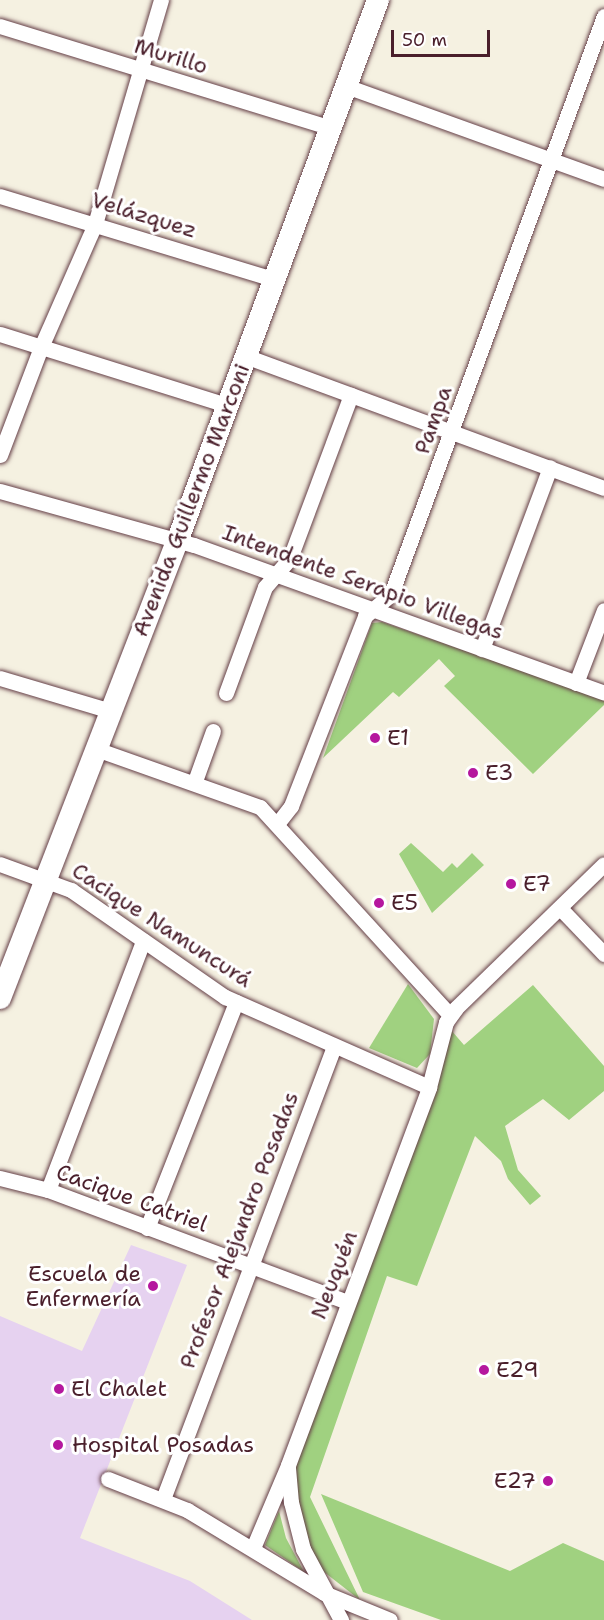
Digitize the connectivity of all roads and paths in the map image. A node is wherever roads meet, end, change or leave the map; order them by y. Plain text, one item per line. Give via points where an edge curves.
1 (161, 0) edge
2 (378, 0) edge
3 (604, 16) edge
4 (0, 26) edge
5 (139, 70) junction
6 (346, 86) junction
7 (329, 127) junction
8 (552, 160) junction
9 (604, 179) edge
10 (0, 196) edge
11 (95, 224) junction
12 (274, 279) junction
13 (0, 334) edge
14 (41, 347) junction
15 (245, 356) junction
16 (351, 395) junction
17 (226, 405) junction
18 (453, 432) junction
19 (0, 456) edge
20 (550, 467) junction
21 (604, 488) edge
22 (0, 491) edge
23 (177, 542) junction
24 (278, 574) junction
25 (370, 609) junction
26 (604, 610) edge
27 (482, 650) junction
28 (0, 678) edge
29 (576, 683) junction
30 (226, 693) dead end
31 (604, 693) edge
32 (111, 711) junction
33 (213, 731) dead end
34 (96, 749) junction
35 (195, 782) junction
36 (277, 824) junction
37 (0, 864) edge
38 (604, 864) edge
39 (48, 878) junction
40 (560, 908) junction
41 (143, 941) junction
42 (604, 954) edge
43 (0, 999) edge
44 (236, 1002) junction
45 (450, 1015) junction
46 (334, 1046) junction
47 (429, 1087) junction
48 (0, 1178) edge
49 (48, 1190) junction
50 (147, 1228) junction
51 (249, 1265) junction
52 (347, 1302) junction
53 (288, 1465) junction
54 (108, 1479) dead end
55 (163, 1498) junction
56 (252, 1548) junction
57 (324, 1593) junction
58 (341, 1620) edge
59 (390, 1620) edge

1 - 5 street
2 - 6 main road, Avenida Guillermo Marconi
3 - 8 street, Pampa
4 - 5 street, Murillo
5 - 7 street, Murillo
5 - 11 street
6 - 7 main road, Avenida Guillermo Marconi
6 - 8 street
7 - 12 main road, Avenida Guillermo Marconi
8 - 9 street
8 - 18 street, Pampa
10 - 11 street, Velázquez
11 - 12 street, Velázquez
11 - 14 street
12 - 15 main road, Avenida Guillermo Marconi
13 - 14 street
14 - 17 street
14 - 19 street
15 - 16 street
15 - 17 main road, Avenida Guillermo Marconi
16 - 18 street
16 - 24 street via 290,558
17 - 23 main road, Avenida Guillermo Marconi
18 - 20 street
18 - 25 street, Pampa via 391,594
20 - 21 street
20 - 27 street
22 - 23 street, Intendente Serapio Villegas
23 - 24 street, Intendente Serapio Villegas
23 - 32 main road, Avenida Guillermo Marconi
24 - 25 street, Intendente Serapio Villegas
24 - 30 street via 266,587
25 - 27 street, Intendente Serapio Villegas
25 - 36 street, Pampa via 291,806
26 - 29 street
27 - 29 street, Intendente Serapio Villegas
28 - 32 street
29 - 31 street, Intendente Serapio Villegas
32 - 34 main road, Avenida Guillermo Marconi
33 - 35 street
34 - 35 street
34 - 39 main road, Avenida Guillermo Marconi
35 - 36 street via 250,803
36 - 45 street
37 - 39 street, Cacique Namuncurá
38 - 40 street
39 - 41 street, Cacique Namuncurá
39 - 43 main road, Avenida Guillermo Marconi
40 - 42 street
40 - 45 street
41 - 44 street, Cacique Namuncurá
41 - 49 street
44 - 46 street, Cacique Namuncurá
44 - 50 street
45 - 47 street, Neuquén
46 - 47 street, Cacique Namuncurá
46 - 51 street, Profesor Alejandro Posadas
47 - 52 street, Neuquén
48 - 49 street, Cacique Catriel
49 - 50 street, Cacique Catriel
50 - 51 street, Cacique Catriel
51 - 52 street, Cacique Catriel
51 - 55 street, Profesor Alejandro Posadas
52 - 53 street, Neuquén
53 - 56 street, Neuquén
53 - 57 street via 296,1529
54 - 55 street
55 - 56 street
56 - 57 street
57 - 58 street
57 - 59 street

